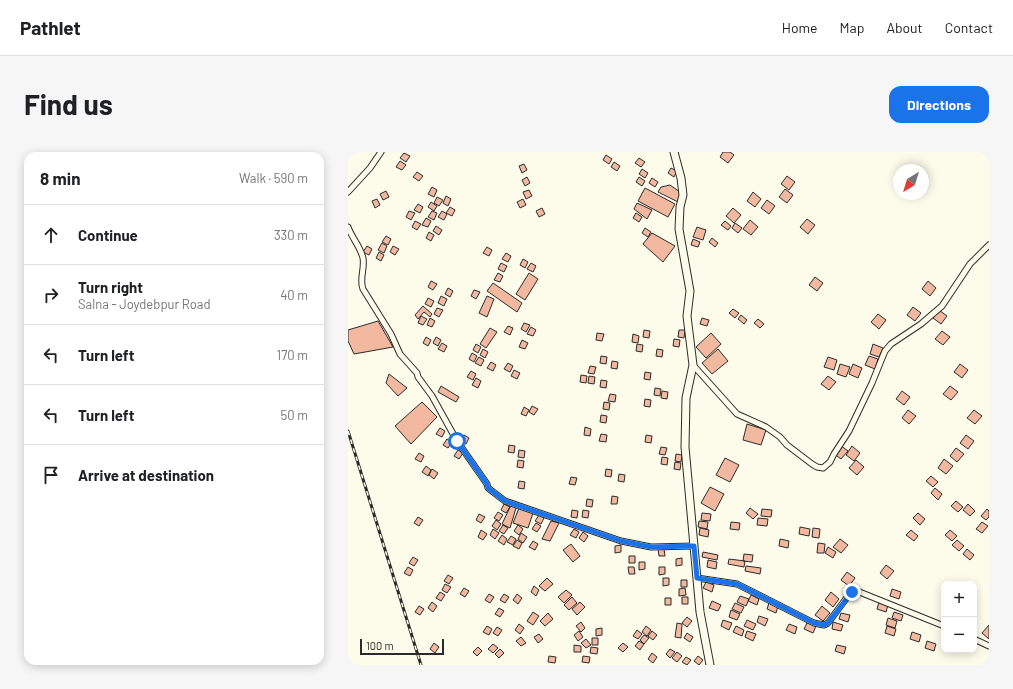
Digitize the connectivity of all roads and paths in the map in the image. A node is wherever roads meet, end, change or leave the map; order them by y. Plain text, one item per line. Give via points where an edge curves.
1 (381, 152) edge
2 (674, 152) edge
3 (348, 192) edge
4 (349, 230) edge
5 (989, 245) edge
6 (693, 365) junction
7 (694, 546) junction
8 (697, 578) junction
9 (941, 625) edge
10 (977, 640) edge
11 (989, 646) edge
12 (710, 665) edge

1 - 3 street
2 - 6 main road via 683,195 679,229 690,291 687,316
4 - 7 street via 360,248 363,260 363,290 391,334 400,354 417,373 488,488 505,501 621,541 651,547
5 - 6 street via 970,264 942,306 885,351 848,431 830,462 823,468 812,464 766,427 737,414
6 - 7 main road via 686,398 684,447
7 - 8 main road
8 - 9 street via 737,584 814,623 824,625 852,592 857,591
8 - 12 main road via 700,612
10 - 11 street

